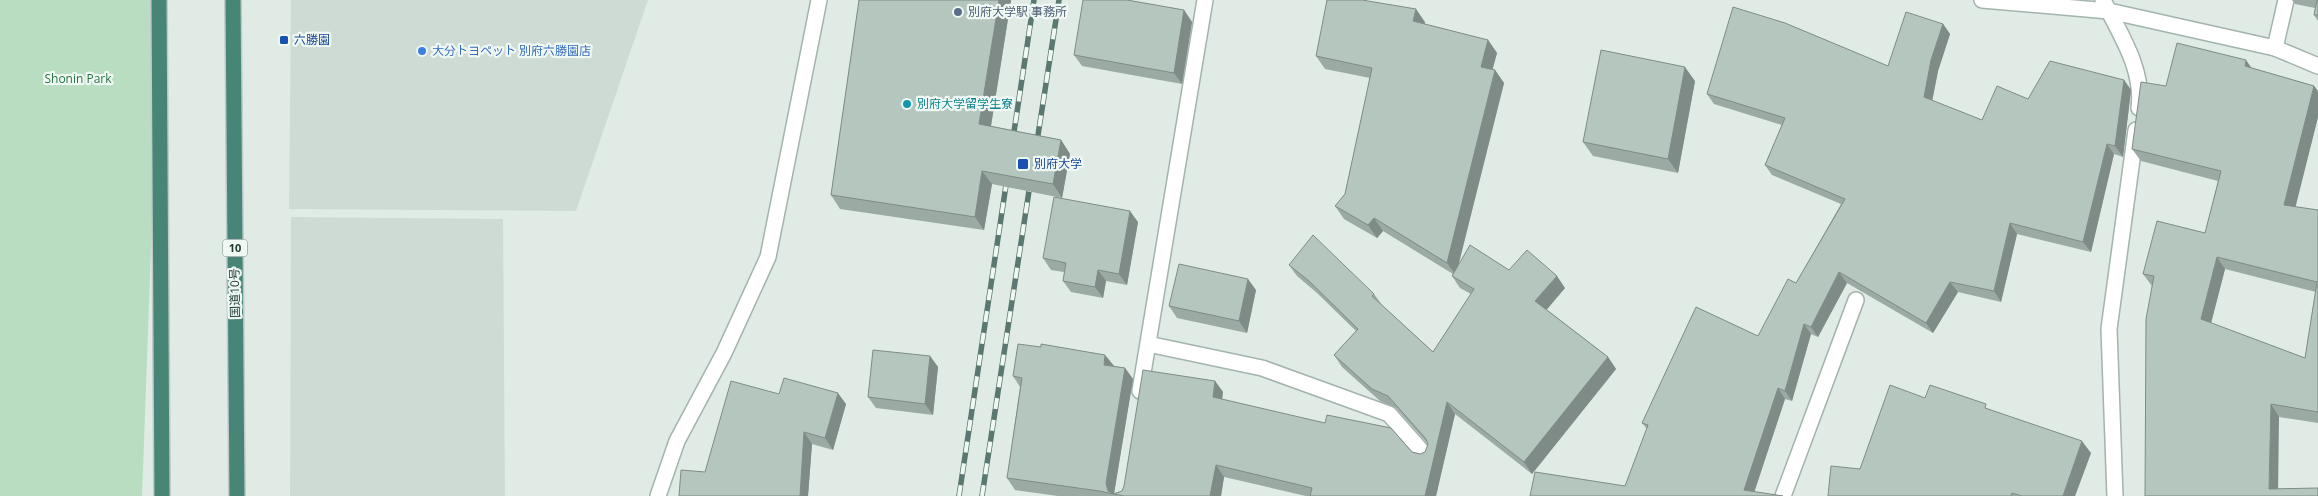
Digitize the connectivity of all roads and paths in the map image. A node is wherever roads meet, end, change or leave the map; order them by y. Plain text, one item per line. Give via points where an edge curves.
1 (159, 0) edge
2 (233, 0) edge
3 (819, 0) edge
4 (1205, 0) edge
5 (1982, 0) edge
6 (2286, 0) edge
7 (2106, 6) edge
8 (2275, 48) junction
9 (2318, 66) edge
10 (1856, 300) dead end
11 (1148, 344) junction
12 (1138, 401) edge
13 (1427, 457) edge
14 (162, 496) edge
15 (237, 496) edge
16 (658, 496) edge
17 (1783, 496) edge
18 (2115, 496) edge

1 - 14 highway
2 - 15 highway, 国道10号 / 10
3 - 16 street via 768,257 724,353 677,441
4 - 11 street
5 - 7 street
6 - 8 street
7 - 8 street
7 - 18 street via 2134,62 2141,90 2109,330
8 - 9 street
10 - 17 street
11 - 12 street
11 - 13 street via 1262,368 1389,414

